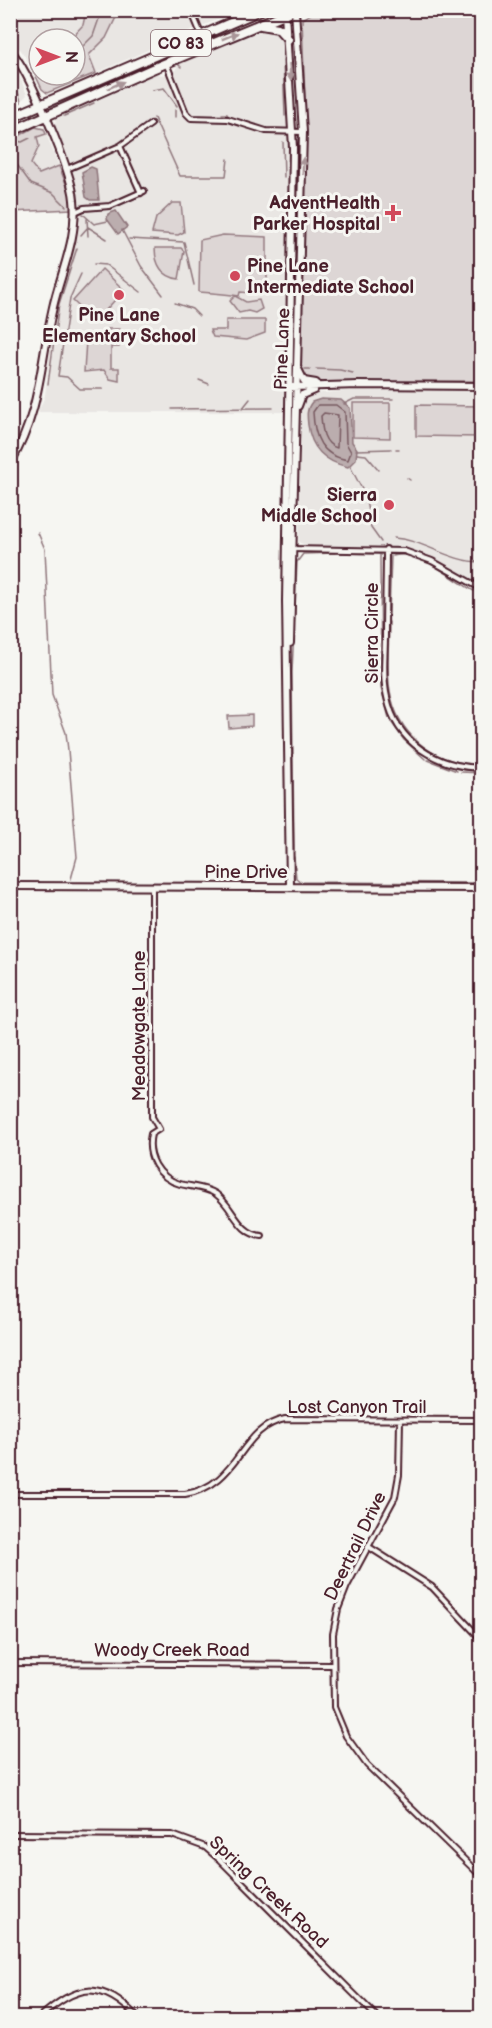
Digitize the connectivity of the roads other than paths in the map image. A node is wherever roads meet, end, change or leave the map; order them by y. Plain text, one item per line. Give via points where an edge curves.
1 (191, 10) edge
2 (247, 10) edge
3 (261, 10) edge
4 (295, 10) edge
5 (285, 12) edge
6 (229, 23) junction
7 (256, 26) junction
8 (201, 34) junction
9 (288, 39) junction
10 (10, 50) edge
11 (166, 63) junction
12 (40, 105) junction
13 (45, 117) junction
14 (10, 118) edge
15 (151, 124) dead end
16 (10, 132) edge
17 (292, 132) junction
18 (303, 132) junction
19 (120, 146) junction
20 (66, 169) junction
21 (75, 203) junction
22 (84, 208) junction
23 (75, 212) junction
24 (298, 334) junction
25 (348, 385) junction
26 (482, 386) edge
27 (293, 387) junction
28 (296, 455) junction
29 (10, 464) edge
30 (290, 549) junction
31 (386, 549) junction
32 (482, 589) edge
33 (482, 768) edge
34 (10, 886) edge
35 (152, 887) junction
36 (290, 887) junction
37 (482, 888) edge
38 (262, 1236) dead end
39 (400, 1419) junction
40 (482, 1420) edge
41 (10, 1494) edge
42 (369, 1547) junction
43 (482, 1640) edge
44 (10, 1663) edge
45 (332, 1665) junction
46 (10, 1833) edge
47 (482, 1877) edge
48 (39, 2018) edge
49 (138, 2018) edge
50 (378, 2018) edge

1 - 8 street
2 - 6 highway
3 - 6 highway, CO 83
4 - 5 highway, CO 83
4 - 18 main road, Pine Lane
5 - 7 highway, CO 83
5 - 9 main road, Pine Lane
6 - 8 highway, CO 83
7 - 9 highway via 278,28
11 -> 7 highway, CO 83
8 - 12 highway, CO 83
9 -> 17 main road, Pine Lane
10 - 12 main road via 24,68
13 -> 11 highway, CO 83
11 - 17 street via 188,116
12 - 13 main road
12 - 14 highway, CO 83
13 - 16 highway, CO 83
13 - 20 main road
15 - 19 street
17 - 18 street
17 - 27 main road, Pine Lane
24 -> 18 main road, Pine Lane
19 - 20 street
19 - 22 street via 142,192 108,207
20 - 21 main road
21 - 22 street
21 - 23 main road
22 - 23 street
23 - 29 main road via 72,239 52,311 38,397
24 - 25 main road via 302,379
24 - 27 main road, Pine Lane
25 - 26 main road
25 - 27 main road
25 - 28 main road via 344,389 311,390 301,397
27 - 28 main road, Pine Lane
27 - 30 main road, Pine Lane
28 - 30 main road, Pine Lane
30 - 31 street
30 - 36 main road, Pine Lane
31 - 32 street via 423,557
31 - 33 street, Sierra Circle via 385,675 391,712 405,735 428,755 456,766
34 - 35 main road, Pine Drive
35 - 36 main road, Pine Drive
35 - 38 street, Meadowgate Lane via 152,1117 159,1129 151,1134 151,1157 168,1179 218,1195 247,1232
36 - 37 main road, Pine Drive
39 - 40 street, Lost Canyon Trail
39 - 41 street, Lost Canyon Trail via 302,1417 268,1424 221,1479 194,1492
39 - 42 street, Deertrail Drive via 397,1488
42 - 43 street via 432,1587
42 - 45 street, Deertrail Drive via 342,1597 333,1634
44 - 45 street, Woody Creek Road
45 - 47 street, Deertrail Drive via 335,1714 358,1754
46 - 50 street, Spring Creek Road via 172,1835 203,1846
48 - 49 street via 67,1996 85,1989 119,2001

